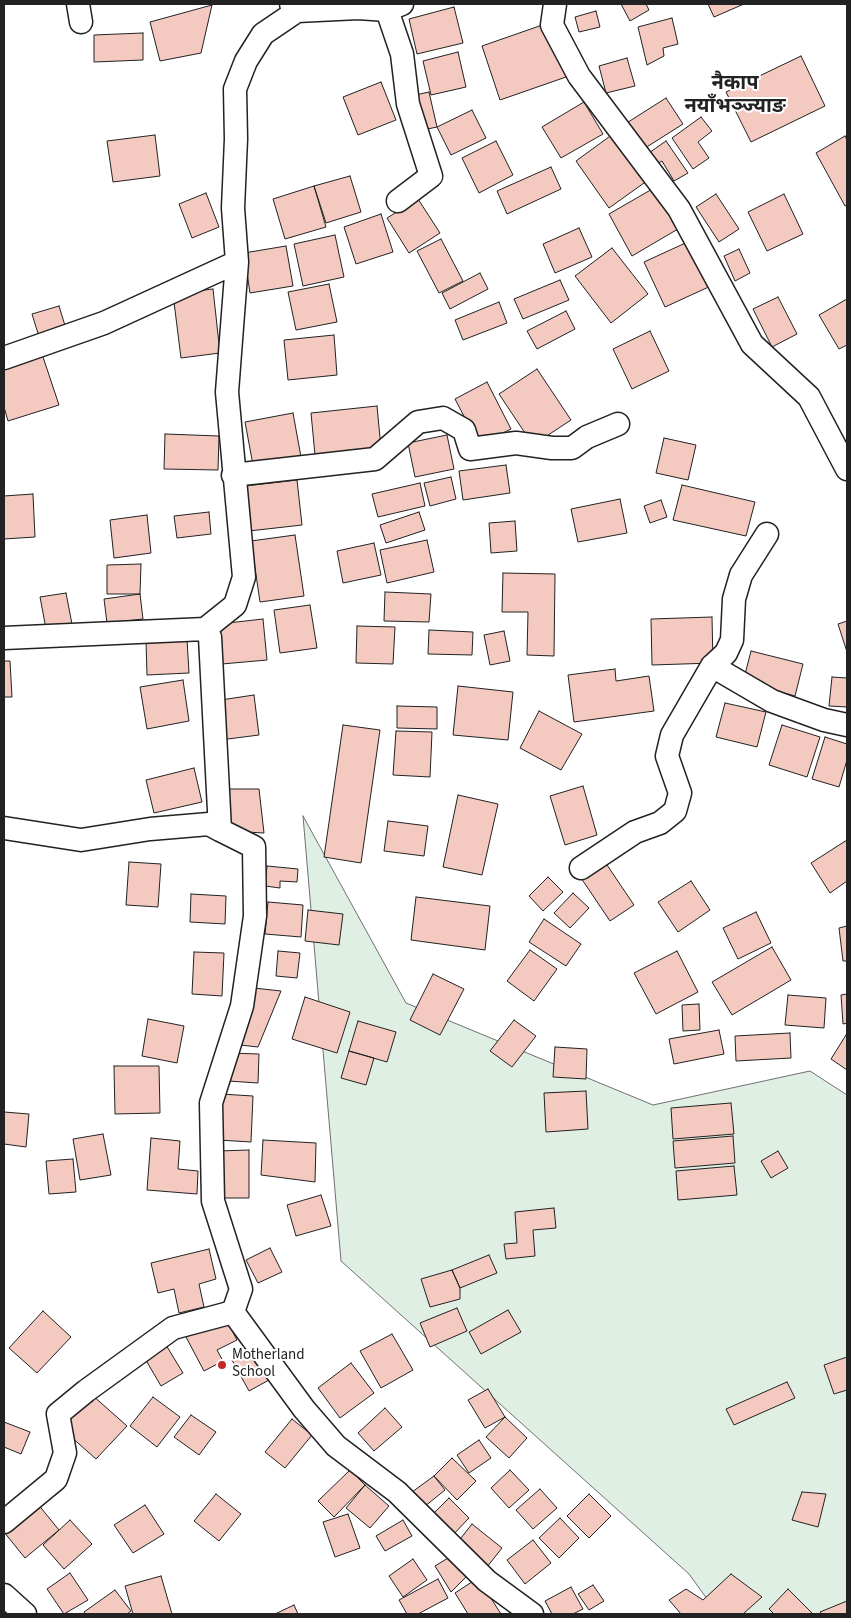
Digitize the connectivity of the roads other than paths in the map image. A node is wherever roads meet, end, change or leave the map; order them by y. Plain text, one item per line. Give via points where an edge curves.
1 (555, 4) edge
2 (294, 7) edge
3 (394, 7) edge
4 (398, 201) dead end
5 (237, 262) junction
6 (4, 358) edge
7 (618, 424) dead end
8 (840, 439) edge
9 (847, 469) edge
10 (234, 475) junction
11 (767, 534) dead end
12 (205, 629) junction
13 (4, 638) edge
14 (712, 666) junction
15 (847, 725) edge
16 (4, 828) edge
17 (220, 830) junction
18 (581, 868) dead end
19 (233, 1312) junction
20 (4, 1522) edge
21 (4, 1595) edge
22 (25, 1614) edge
23 (532, 1614) edge

1 - 8 street via 552,25 579,76 679,209 752,344 809,397
2 - 3 street
2 - 5 street via 262,34 235,89 233,208
3 - 4 street via 408,104 431,176
5 - 6 street via 104,323
5 - 10 street via 227,392
7 - 10 street via 587,437 572,448 516,443 470,449 464,430 443,418 418,422 375,459
8 - 9 street
10 - 12 street via 244,577 234,605
11 - 14 street via 741,575 734,599 732,640 726,653
12 - 13 street
12 - 17 street via 210,637
14 - 15 street via 772,701
14 - 18 street via 672,735 667,756 680,794 675,811 660,823 635,832
16 - 17 street via 81,840 209,824
17 - 19 street via 254,847 255,916 242,1006 211,1103 213,1202 241,1289
19 - 20 street via 173,1328 58,1414 65,1453 56,1479
19 - 23 street via 304,1409 336,1446 396,1492 487,1581
21 - 22 street

